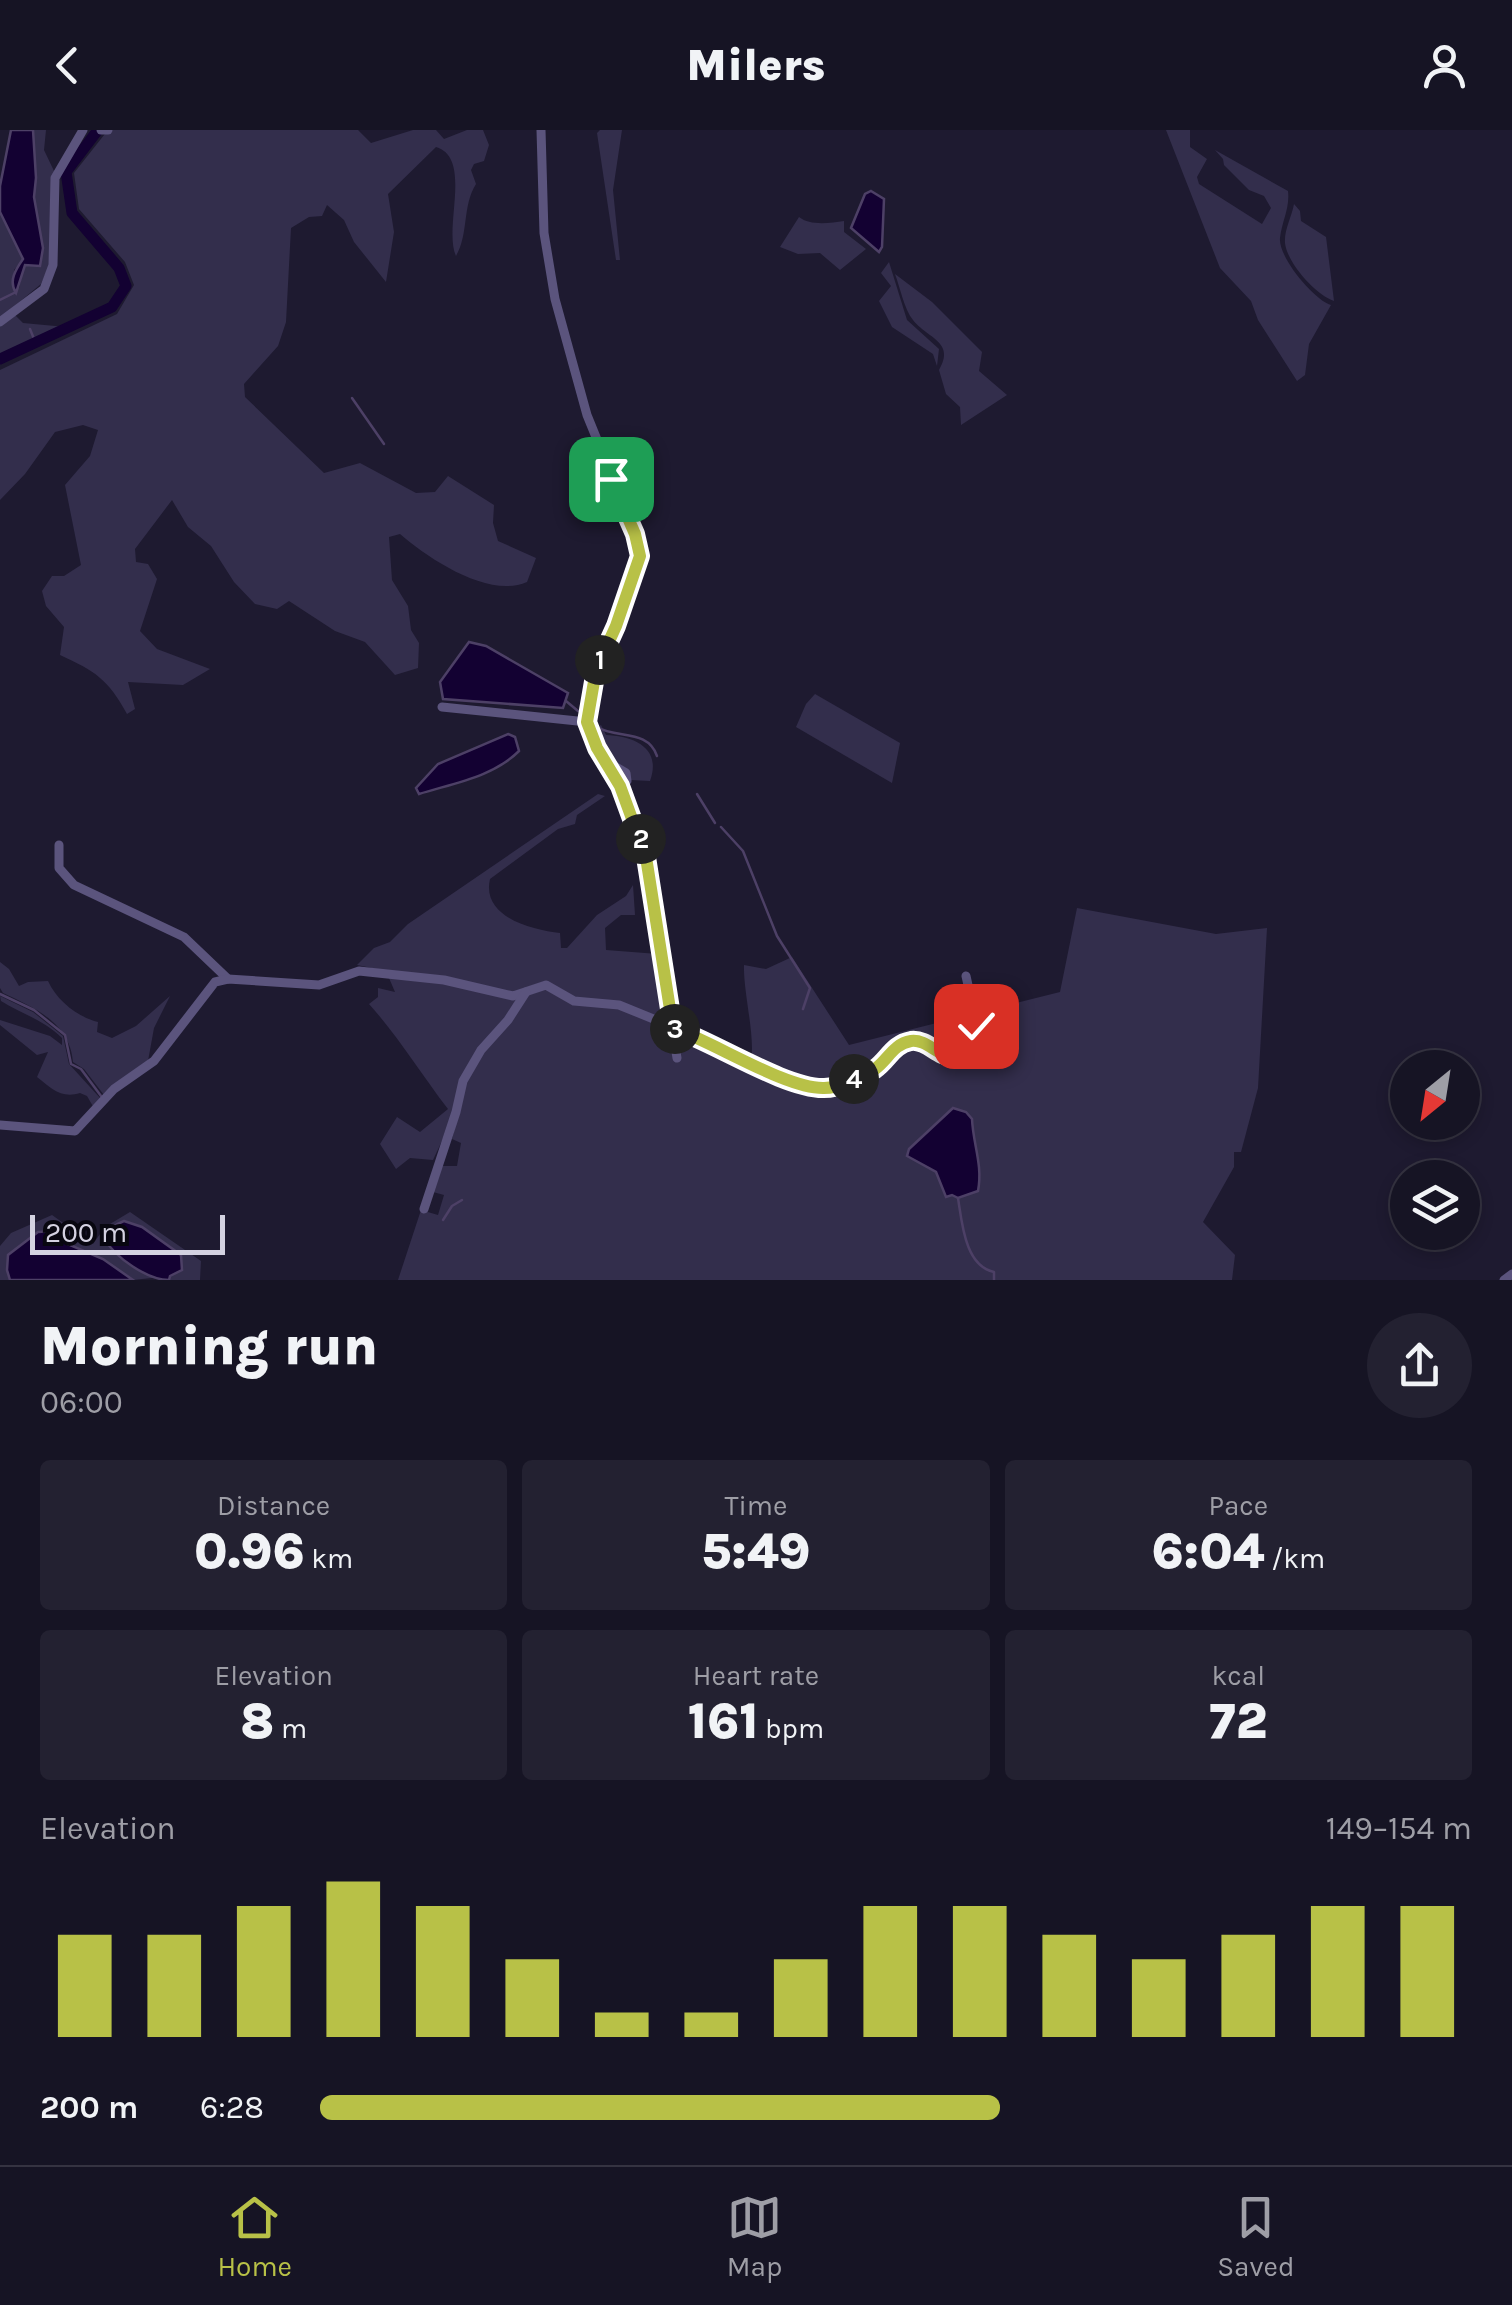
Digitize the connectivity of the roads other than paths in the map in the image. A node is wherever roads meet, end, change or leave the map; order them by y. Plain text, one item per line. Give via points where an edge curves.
1 (82, 130) edge
2 (541, 130) edge
3 (0, 322) edge
4 (442, 707) dead end
5 (587, 722) junction
6 (59, 845) dead end
7 (966, 976) dead end
8 (228, 979) junction
9 (526, 992) junction
10 (673, 1028) junction
11 (677, 1058) dead end
12 (0, 1125) edge
13 (424, 1209) dead end
14 (1512, 1274) edge
15 (1504, 1280) edge

1 - 3 street via 56,178 53,265 44,289
2 - 5 street via 554,298 587,415 640,556 596,670
4 - 5 street
5 - 10 street via 646,857
6 - 8 street via 59,868 74,886 184,937
7 - 10 street via 976,1026 953,1057 910,1041 836,1087 787,1080
8 - 9 street via 319,985 359,970 505,995
8 - 12 street via 215,982 154,1061 114,1089 75,1131
9 - 10 street via 546,985 574,1001 619,1006
9 - 13 street via 463,1081
10 - 11 street
14 - 15 street

